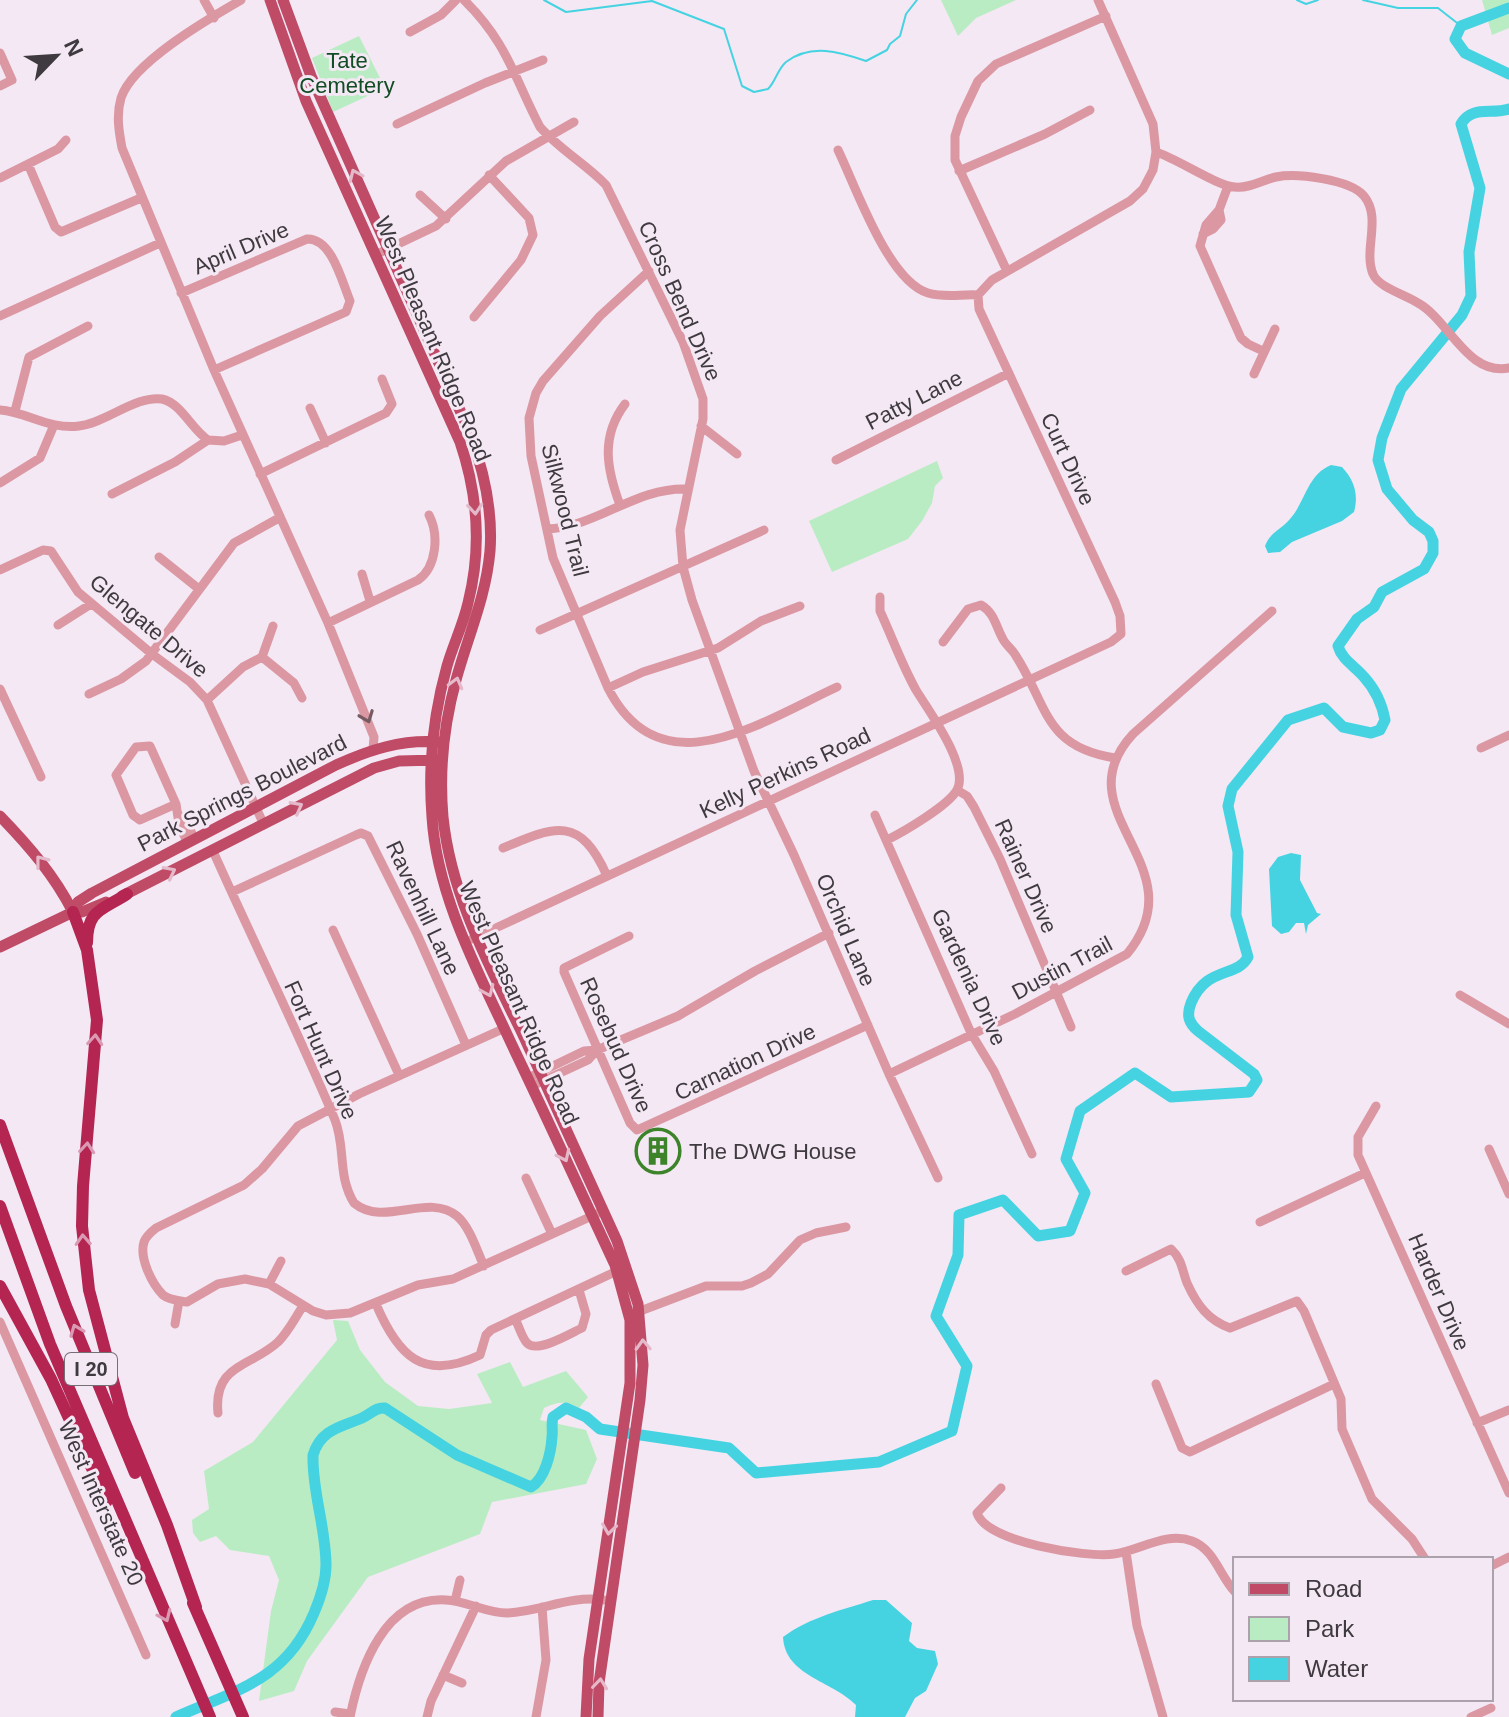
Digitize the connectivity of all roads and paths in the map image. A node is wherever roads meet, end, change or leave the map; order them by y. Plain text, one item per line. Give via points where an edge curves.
1 (204, 0) edge
2 (241, 0) edge
3 (270, 0) edge
4 (283, 0) edge
5 (456, 0) edge
6 (464, 0) edge
7 (1098, 0) edge
8 (1106, 16) junction
9 (214, 18) junction
10 (410, 32) dead end
11 (0, 53) edge
12 (543, 60) dead end
13 (514, 70) junction
14 (0, 86) edge
15 (1090, 110) dead end
16 (574, 122) dead end
17 (397, 124) dead end
18 (549, 137) junction
19 (66, 140) dead end
20 (838, 150) dead end
21 (1156, 152) junction
22 (28, 164) junction
23 (959, 171) junction
24 (489, 175) junction
25 (0, 178) edge
26 (1228, 186) junction
27 (420, 195) dead end
28 (141, 198) junction
29 (446, 219) junction
30 (160, 243) junction
31 (388, 250) junction
32 (375, 255) junction
33 (649, 271) junction
34 (1007, 271) junction
35 (181, 293) junction
36 (978, 295) junction
37 (0, 316) edge
38 (474, 317) dead end
39 (88, 326) dead end
40 (1275, 329) dead end
41 (1263, 351) junction
42 (1509, 368) edge
43 (214, 370) junction
44 (1009, 373) junction
45 (1254, 374) dead end
46 (382, 379) dead end
47 (625, 404) dead end
48 (310, 408) dead end
49 (0, 410) edge
50 (15, 411) junction
51 (54, 425) junction
52 (701, 426) junction
53 (242, 435) junction
54 (208, 440) junction
55 (326, 443) junction
56 (737, 454) dead end
57 (836, 460) dead end
58 (260, 474) junction
59 (0, 483) edge
60 (687, 489) junction
61 (112, 494) dead end
62 (620, 505) junction
63 (429, 515) dead end
64 (279, 518) junction
65 (547, 529) junction
66 (764, 530) dead end
67 (159, 557) dead end
68 (683, 567) junction
69 (0, 570) edge
70 (362, 574) dead end
71 (199, 589) junction
72 (880, 597) dead end
73 (370, 601) junction
74 (91, 604) junction
75 (800, 606) dead end
76 (1272, 611) dead end
77 (575, 613) junction
78 (328, 623) junction
79 (58, 625) dead end
80 (273, 626) dead end
81 (540, 630) dead end
82 (1119, 637) joint
83 (943, 642) dead end
84 (710, 652) junction
85 (152, 654) junction
86 (262, 657) junction
87 (1029, 680) junction
88 (837, 687) dead end
89 (608, 688) junction
90 (0, 689) edge
91 (89, 694) dead end
92 (302, 698) dead end
93 (207, 700) junction
94 (435, 717) junction
95 (937, 722) junction
96 (738, 734) junction
97 (1509, 735) edge
98 (413, 742) junction
99 (438, 742) junction
100 (1481, 748) dead end
101 (373, 749) junction
102 (1115, 758) junction
103 (437, 760) junction
104 (396, 762) junction
105 (41, 777) dead end
106 (431, 786) junction
107 (957, 790) junction
108 (768, 801) junction
109 (255, 807) junction
110 (177, 809) junction
111 (875, 815) dead end
112 (0, 816) edge
113 (264, 825) junction
114 (191, 840) junction
115 (887, 840) junction
116 (503, 848) dead end
117 (213, 851) junction
118 (154, 860) junction
119 (607, 876) junction
120 (60, 887) junction
121 (232, 892) junction
122 (92, 893) junction
123 (127, 894) junction
124 (73, 912) junction
125 (333, 930) dead end
126 (829, 933) junction
127 (629, 936) dead end
128 (471, 939) junction
129 (0, 947) edge
130 (87, 950) junction
131 (1057, 992) junction
132 (1460, 995) dead end
133 (1509, 1024) edge
134 (868, 1025) junction
135 (1071, 1027) dead end
136 (505, 1028) junction
137 (971, 1033) junction
138 (466, 1045) junction
139 (597, 1050) junction
140 (889, 1074) junction
141 (399, 1075) junction
142 (542, 1076) junction
143 (530, 1082) junction
144 (1376, 1106) dead end
145 (330, 1110) junction
146 (0, 1125) edge
147 (637, 1130) joint
148 (1489, 1149) dead end
149 (1032, 1154) dead end
150 (1365, 1173) junction
151 (526, 1178) dead end
152 (938, 1178) dead end
153 (1509, 1194) edge
154 (0, 1206) edge
155 (597, 1213) junction
156 (1260, 1222) dead end
157 (846, 1227) dead end
158 (552, 1234) junction
159 (281, 1261) dead end
160 (484, 1266) junction
161 (617, 1271) junction
162 (1126, 1271) dead end
163 (269, 1284) junction
164 (0, 1286) edge
165 (579, 1290) junction
166 (179, 1301) junction
167 (376, 1304) junction
168 (303, 1306) junction
169 (635, 1316) junction
170 (515, 1319) junction
171 (0, 1322) edge
172 (175, 1324) dead end
173 (1156, 1384) dead end
174 (1334, 1384) junction
175 (1509, 1410) edge
176 (218, 1413) dead end
177 (1477, 1423) junction
178 (626, 1452) junction
179 (1001, 1488) dead end
180 (1509, 1493) edge
181 (1126, 1552) junction
182 (1424, 1557) edge
183 (145, 1572) junction
184 (460, 1580) dead end
185 (1233, 1589) edge
186 (598, 1599) junction
187 (455, 1601) junction
188 (611, 1601) junction
189 (476, 1606) junction
190 (196, 1607) junction
191 (542, 1607) junction
192 (146, 1655) dead end
193 (443, 1675) junction
194 (462, 1683) dead end
195 (1491, 1708) edge
196 (241, 1711) edge
197 (335, 1712) dead end
198 (350, 1716) edge
199 (210, 1717) edge
200 (427, 1717) edge
201 (536, 1717) edge
202 (586, 1717) edge
203 (598, 1717) edge
204 (1163, 1717) edge
205 (1471, 1717) edge

1 - 9 street
2 - 9 street
3 - 32 main road, West Pleasant Ridge Road via 306,101
31 -> 4 main road, West Pleasant Ridge Road
5 - 10 street
6 - 13 street, Cross Bend Drive via 504,48
7 - 8 street
8 - 21 street via 1148,109
8 - 23 street via 1004,60 984,74 958,126
9 - 28 street via 154,56 135,74 121,100 122,148
11 - 14 street via 12,80
12 - 13 street
13 - 17 street
13 - 18 street, Cross Bend Drive
15 - 23 street
16 - 18 street
18 - 24 street
18 - 33 street, Cross Bend Drive via 606,185
19 - 22 street
20 - 36 street via 900,274 926,293
21 - 26 street
21 - 34 street via 1149,180 1135,197
22 - 25 street
22 - 28 street via 61,232
23 - 34 street
24 - 29 street
24 - 38 street via 529,218 533,235 521,260
26 - 41 street via 1221,220 1200,242 1241,338
26 - 42 street via 1288,176 1356,189 1371,213 1371,267 1376,280 1422,305 1474,359
27 - 29 street
28 - 30 street
29 - 31 street
30 - 35 street
30 - 37 street
31 - 32 street
99 -> 31 main road, West Pleasant Ridge Road via 480,609 490,550 487,489 470,433
32 -> 94 main road, West Pleasant Ridge Road via 460,442 476,504 468,604
33 - 52 street, Cross Bend Drive via 699,381
33 - 65 street, Silkwood Trail via 548,374 531,405 531,456
34 - 36 street
35 - 43 street
35 - 43 street, April Drive via 316,239 324,244 350,301 349,309
36 - 44 street, Curt Drive via 979,309
39 - 50 street via 29,357
40 - 41 street
41 - 45 street
43 - 53 street
44 - 57 street, Patty Lane
44 - 82 street, Curt Drive via 1115,602 1122,626
46 - 55 street via 390,410
47 - 62 street via 607,452
48 - 55 street
49 - 50 street
50 - 51 street
51 - 54 street via 84,425 147,400 163,399
51 - 59 street via 40,458
52 - 56 street
52 - 60 street, Cross Bend Drive
53 - 54 street
53 - 58 street
54 - 61 street
55 - 58 street
58 - 64 street
60 - 62 street via 663,489
60 - 68 street, Cross Bend Drive via 680,530
62 - 65 street via 574,525
63 - 73 street via 435,528 428,572
64 - 71 street via 234,543
64 - 78 street
65 - 77 street, Silkwood Trail
66 - 68 street
67 - 71 street
68 - 77 street
68 - 84 street, Cross Bend Drive
69 - 74 street, Glengate Drive via 51,551
70 - 73 street
71 - 85 street
72 - 95 street via 886,625
73 - 78 street
74 - 79 street
74 - 85 street, Glengate Drive
75 - 84 street via 761,621
76 - 102 street via 1133,734
77 - 81 street
77 - 89 street, Silkwood Trail
78 -> 101 street via 374,737
80 - 86 street
82 - 87 street, Kelly Perkins Road
83 - 87 street via 968,609 981,605 993,616
84 - 89 street
84 - 96 street, Cross Bend Drive
85 - 91 street via 133,672
85 - 93 street, Glengate Drive
86 - 92 street via 294,683
86 - 93 street
87 - 95 street, Kelly Perkins Road
87 - 102 street via 1063,737
88 - 96 street, Silkwood Trail
89 - 96 street, Silkwood Trail via 634,725 658,738 690,744
90 - 105 street
93 - 109 street, Glengate Drive
94 - 98 main road
94 - 99 main road, West Pleasant Ridge Road
95 - 107 street via 958,768
95 - 108 street, Kelly Perkins Road
96 - 108 street, Cross Bend Drive
97 - 100 street
98 - 99 main road, Park Springs Boulevard
98 - 101 main road, Park Springs Boulevard
99 - 103 main road, West Pleasant Ridge Road
101 - 109 main road, Park Springs Boulevard
102 - 131 street, Dustin Trail via 1111,792 1147,881 1148,918 1127,954
103 - 104 main road, Park Springs Boulevard
103 - 106 main road, West Pleasant Ridge Road
103 - 128 main road, West Pleasant Ridge Road via 449,854
104 - 106 main road via 418,766
113 -> 104 main road, Park Springs Boulevard via 349,779
106 - 128 main road, West Pleasant Ridge Road via 438,858 447,892
107 - 115 street via 918,823
107 - 131 street, Rainer Drive via 974,807
108 - 119 street, Kelly Perkins Road
108 - 126 street, Orchid Lane
109 - 113 street, Glengate Drive
109 - 114 main road, Park Springs Boulevard
110 - 110 street via 150,746 136,747 116,778 133,815 140,820
110 - 114 street
111 - 115 street, Gardenia Drive
120 -> 112 main road
113 - 117 main road, Park Springs Boulevard
114 - 118 main road, Park Springs Boulevard
115 - 137 street, Gardenia Drive
116 - 119 street via 550,830 572,832 593,847
117 - 121 street, Fort Hunt Drive
123 -> 117 main road, Park Springs Boulevard
118 - 122 main road, Park Springs Boulevard
118 - 123 main road via 128,881
119 - 128 street, Kelly Perkins Road
120 - 122 main road
120 - 124 main road
121 - 138 street, Ravenhill Lane via 365,834
121 - 145 street, Fort Hunt Drive
122 - 124 main road, Park Springs Boulevard
123 - 124 main road, Park Springs Boulevard
123 - 130 highway via 95,913 87,929
124 - 129 main road, Park Springs Boulevard
124 - 130 highway
125 - 141 street
126 - 134 street, Orchid Lane
126 - 139 street via 678,1016
127 - 139 street, Rosebud Drive via 564,968
128 -> 136 main road, West Pleasant Ridge Road
128 - 142 main road, West Pleasant Ridge Road
190 -> 130 highway via 127,1430 89,1290 83,1186 97,1020
131 - 135 street, Rainer Drive
131 - 137 street, Dustin Trail
132 - 133 street
134 - 140 street, Orchid Lane
134 - 147 street, Carnation Drive
136 - 138 street
136 - 143 main road, West Pleasant Ridge Road
137 - 140 street, Dustin Trail
137 - 149 street, Gardenia Drive
138 - 141 street
139 - 142 street via 588,1060
139 - 147 street, Rosebud Drive
140 - 152 street, Orchid Lane
141 - 145 street
142 - 143 street
142 - 155 main road, West Pleasant Ridge Road
143 -> 155 main road, West Pleasant Ridge Road
144 - 150 street, Harder Drive via 1358,1137
145 - 160 street, Fort Hunt Drive via 339,1134 342,1174 354,1203 374,1214 448,1210 464,1224
145 - 166 street via 291,1132 244,1185 146,1236 149,1272 164,1297
190 -> 146 highway, I 20 via 87,1359
148 - 153 street
150 - 156 street
150 - 177 street, Harder Drive
151 - 158 street
154 - 183 highway, I 20 via 50,1344
155 - 158 street
155 - 161 main road, West Pleasant Ridge Road
155 - 169 main road, West Pleasant Ridge Road via 625,1264
157 - 169 street via 800,1240 768,1274 751,1283 706,1286
158 - 160 street
159 - 163 street
160 - 167 street
161 - 165 street
161 - 169 main road, West Pleasant Ridge Road
162 - 174 street via 1171,1249 1207,1317 1230,1328 1297,1301
163 - 166 street via 232,1280
163 - 168 street
164 - 183 highway
165 - 170 street
165 - 170 street via 586,1314 582,1328 531,1346
166 - 172 street
167 - 168 street via 341,1315
167 - 170 street via 399,1347 427,1365 452,1367 480,1355 486,1335
168 - 176 street via 281,1339 226,1375
169 - 178 main road, West Pleasant Ridge Road
178 -> 169 main road, West Pleasant Ridge Road via 637,1423 643,1365
171 - 192 street, West Interstate 20
173 - 174 street via 1182,1448 1190,1452
174 - 182 street via 1341,1399 1342,1429 1372,1499
175 - 177 street
177 - 180 street, Harder Drive
178 -> 186 main road, West Pleasant Ridge Road
178 - 188 main road, West Pleasant Ridge Road
179 - 181 street via 977,1513 986,1526 1015,1539 1083,1555
181 - 185 street via 1167,1539 1193,1541 1217,1563
181 - 204 street via 1137,1626
183 -> 199 highway, I 20
184 - 187 street
186 - 188 street
186 - 191 street
186 - 202 main road, West Pleasant Ridge Road
187 - 189 street
187 - 198 street via 418,1603 394,1618 372,1650
203 -> 188 main road, West Pleasant Ridge Road
189 - 191 street via 502,1613
189 - 193 street
190 - 196 highway, I 20
191 - 201 street via 546,1660
193 - 194 street
193 - 200 street
195 - 205 street
197 - 198 street

